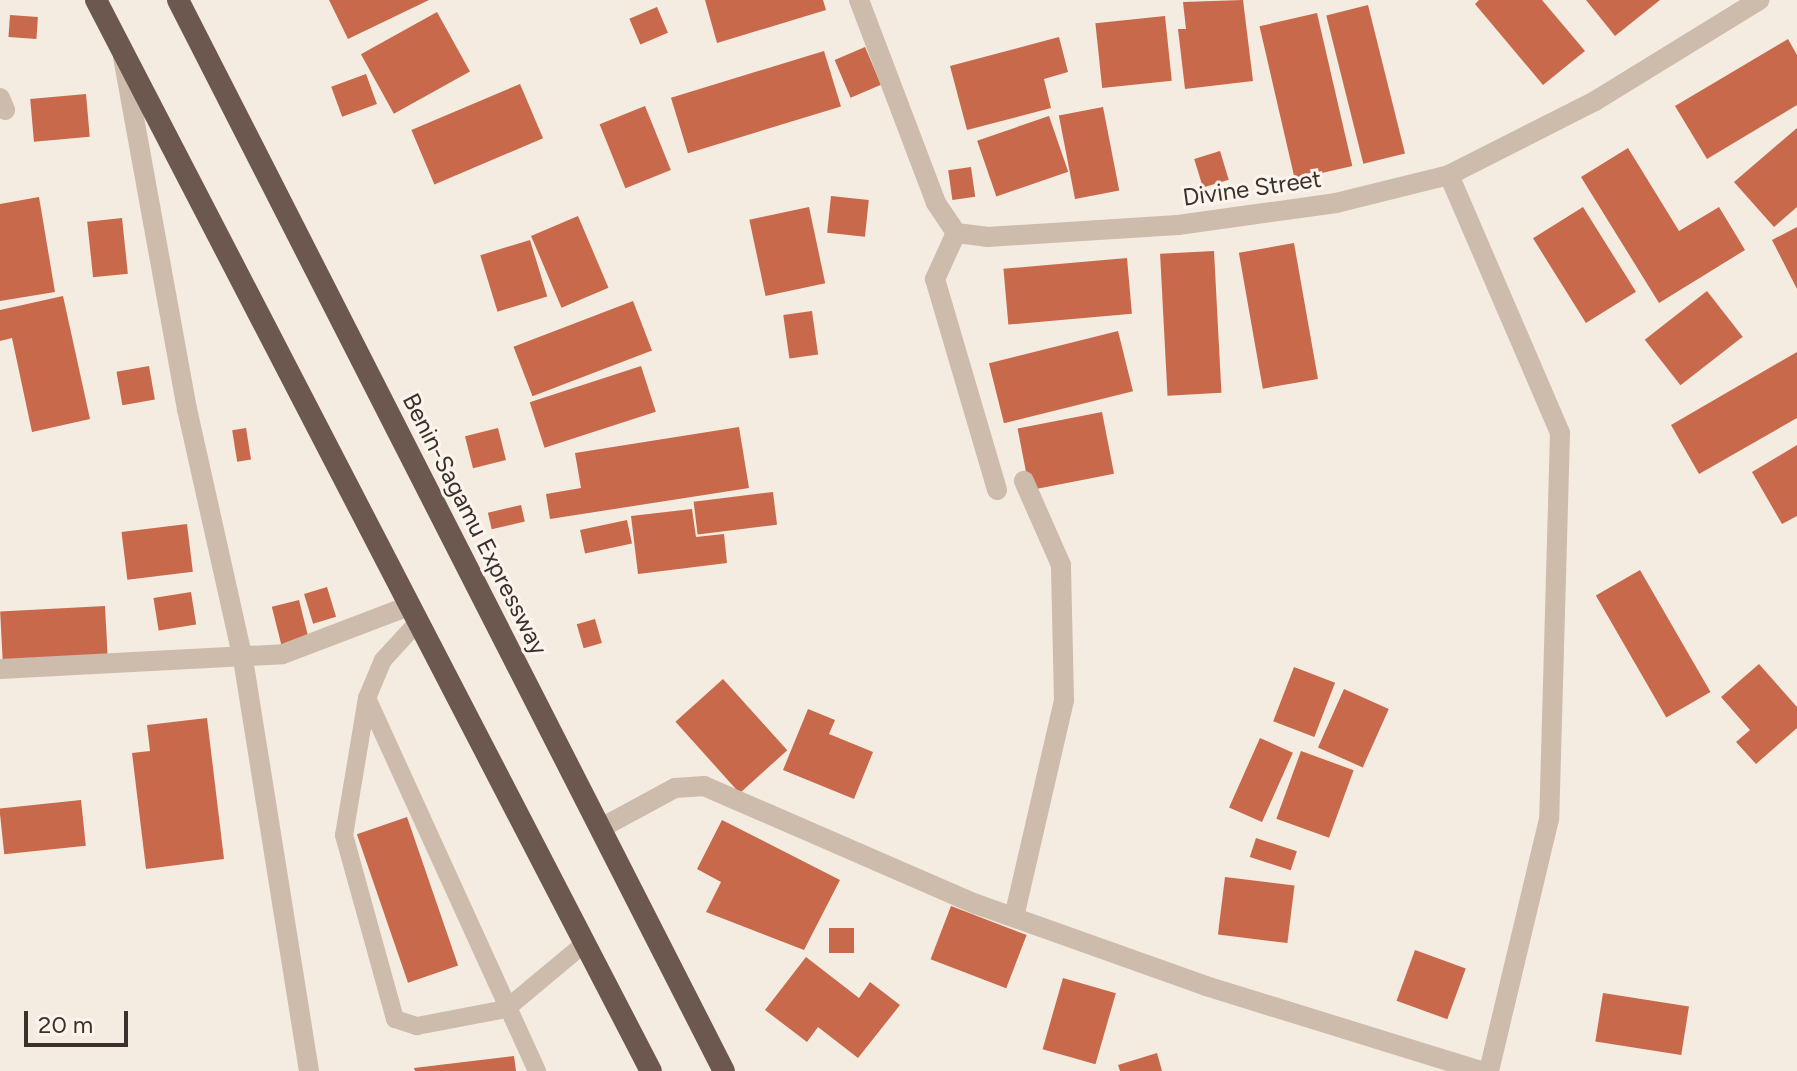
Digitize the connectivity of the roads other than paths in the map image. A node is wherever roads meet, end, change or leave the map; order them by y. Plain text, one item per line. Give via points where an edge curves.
1 (96, 0) edge
2 (178, 0) edge
3 (859, 0) edge
4 (1759, 0) edge
5 (121, 50) junction
6 (1449, 175) junction
7 (956, 233) junction
8 (1024, 481) dead end
9 (997, 490) dead end
10 (413, 615) junction
11 (243, 659) junction
12 (0, 669) edge
13 (367, 698) junction
14 (601, 828) junction
15 (1014, 917) junction
16 (584, 944) junction
17 (506, 1009) junction
18 (309, 1071) edge
19 (537, 1071) edge
20 (651, 1071) edge
21 (724, 1071) edge
22 (1480, 1071) edge
23 (1489, 1071) edge

1 - 5 highway
2 - 14 highway, Benin-Sagamu Expressway
3 - 7 street via 936,203
4 - 6 street, Divine Street via 1595,101
5 - 10 highway
5 - 11 street via 187,409
6 - 7 street, Divine Street via 1336,203 1178,225
6 - 23 street via 1560,433 1549,819
7 - 9 street via 935,279
8 - 15 street via 1061,565 1064,700
10 - 11 street via 315,645
10 - 13 lane
10 - 16 highway
11 - 12 street
11 - 18 street
13 - 17 lane
13 - 17 lane via 344,835 385,1000 395,1019 417,1026
14 - 15 street via 675,788 704,786
14 - 21 highway, Benin-Sagamu Expressway
15 - 22 street via 1206,986
16 - 17 lane
16 - 20 highway
17 - 19 lane

